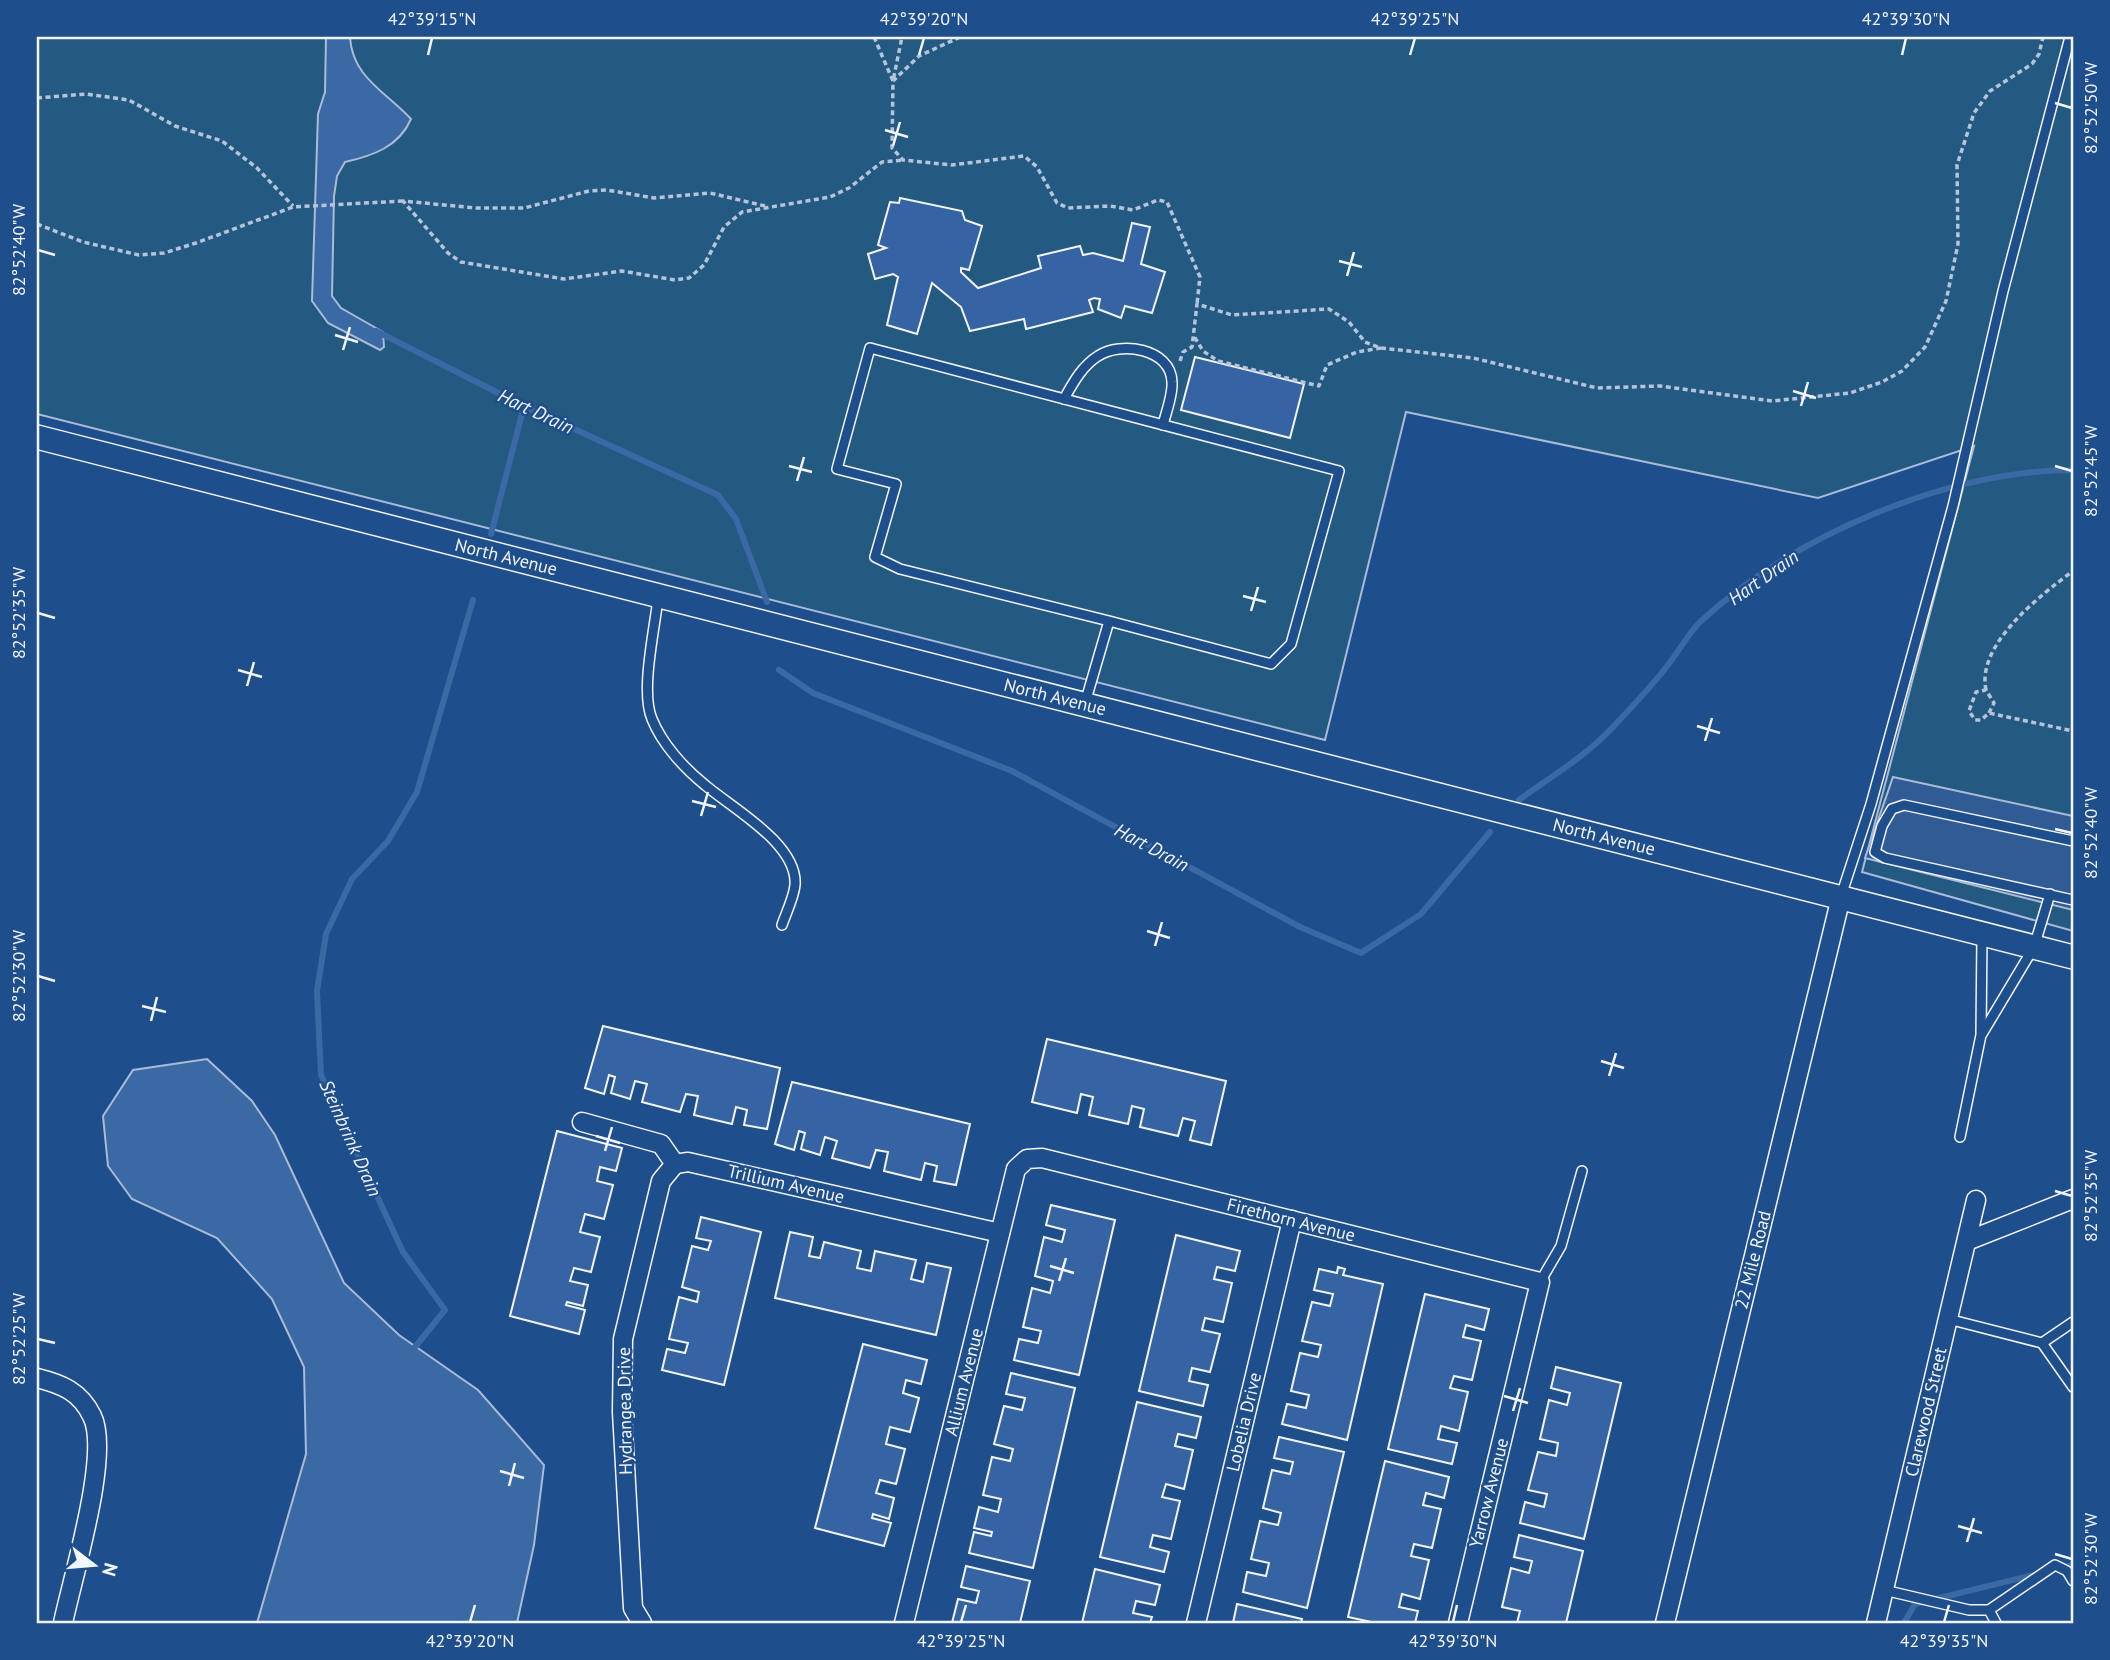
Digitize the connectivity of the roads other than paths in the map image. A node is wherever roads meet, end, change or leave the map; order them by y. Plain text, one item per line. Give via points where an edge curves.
1 (2070, 37) edge
2 (1064, 399) junction
3 (1163, 425) junction
4 (37, 437) edge
5 (659, 596) junction
6 (1109, 621) junction
7 (1084, 705) junction
8 (2073, 841) edge
9 (2050, 894) junction
10 (1840, 897) junction
11 (2073, 900) edge
12 (782, 925) dead end
13 (1982, 933) junction
14 (2034, 947) junction
15 (2073, 957) edge
16 (1981, 1035) junction
17 (582, 1122) dead end
18 (1960, 1137) dead end
19 (1042, 1158) joint
20 (675, 1164) junction
21 (1582, 1171) dead end
22 (2073, 1199) edge
23 (1976, 1200) dead end
24 (1292, 1220) junction
25 (1000, 1233) junction
26 (1967, 1241) junction
27 (1540, 1282) junction
28 (1948, 1319) junction
29 (2073, 1322) edge
30 (2042, 1343) junction
31 (37, 1378) edge
32 (2073, 1387) edge
33 (2073, 1581) edge
34 (1884, 1590) junction
35 (1989, 1610) junction
36 (63, 1623) edge
37 (642, 1623) edge
38 (904, 1623) edge
39 (1196, 1623) edge
40 (1458, 1623) edge
41 (1665, 1623) edge
42 (1876, 1623) edge
43 (1996, 1623) edge

1 - 10 lane via 2003,291 1953,506 1871,804
2 - 3 lane
2 - 3 lane via 1084,368 1109,350 1145,351 1170,370 1172,383
2 - 6 lane via 870,348 837,469 896,484 875,557 900,569
3 - 6 lane via 1339,471 1291,644 1271,664
4 - 5 street, North Avenue
5 - 7 street, North Avenue
5 - 12 lane via 648,698 651,718 671,752 703,784 769,834 791,866 795,884
6 - 7 lane
7 - 10 street, North Avenue
8 - 9 lane via 1904,805 1892,809 1876,842 1875,852 1885,858
9 - 11 lane
9 - 14 lane
10 - 13 street, North Avenue
10 - 41 street, 22 Mile Road
13 - 14 street, North Avenue
13 - 16 lane
14 - 15 street, North Avenue
14 - 16 lane
16 - 18 lane
17 - 20 street via 661,1144
19 - 24 street, Firethorn Avenue
19 - 25 street, Allium Avenue via 1027,1159 1016,1169
20 - 25 street, Trillium Avenue via 688,1162
20 - 37 street, Hydrangea Drive via 661,1181 623,1339 622,1412 633,1608
21 - 27 lane via 1561,1246
22 - 26 street
23 - 26 street, Clarewood Street
24 - 27 street, Firethorn Avenue
24 - 39 street, Lobelia Drive
25 - 38 street, Allium Avenue
26 - 28 street, Clarewood Street
27 - 40 street, Yarrow Avenue
28 - 30 lane
28 - 34 street, Clarewood Street
29 - 30 lane
30 - 32 lane
31 - 36 street via 66,1385 79,1396 93,1417 98,1453
33 - 35 lane via 2067,1571 2054,1565
34 - 35 lane via 1969,1610
34 - 42 street, Clarewood Street
35 - 43 lane

